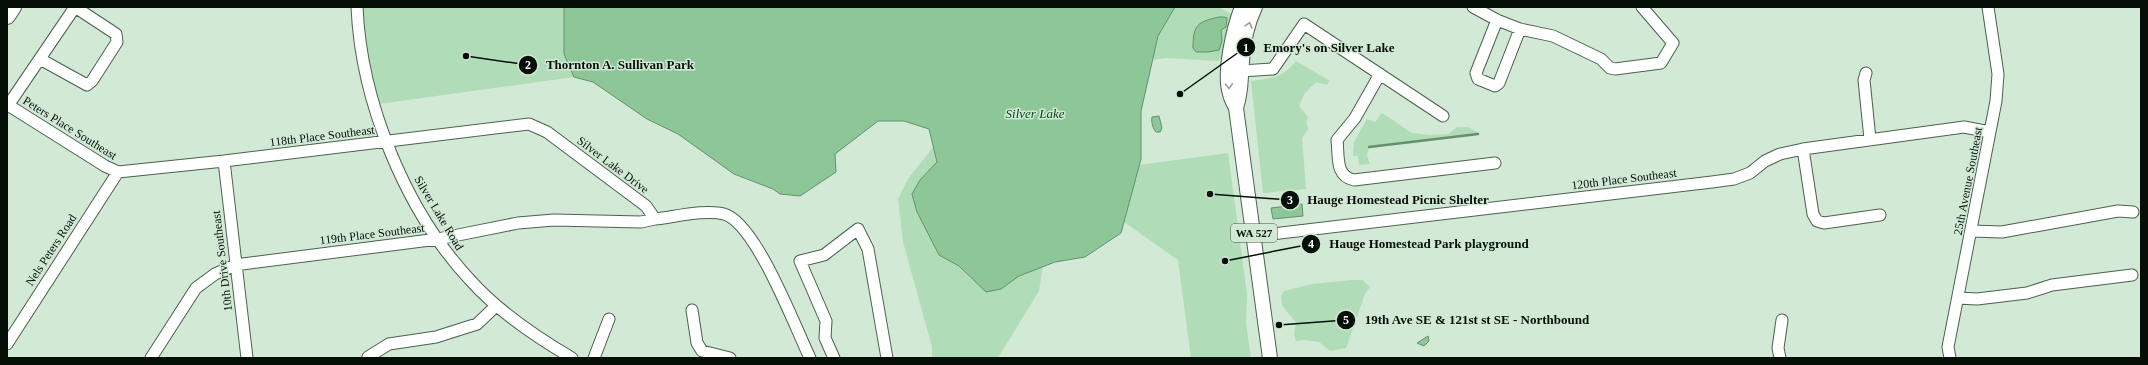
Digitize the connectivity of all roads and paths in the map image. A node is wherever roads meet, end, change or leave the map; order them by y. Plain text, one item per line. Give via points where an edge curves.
1 (13, 7) edge
2 (75, 7) edge
3 (357, 7) edge
4 (1242, 7) edge
5 (1254, 7) edge
6 (1473, 7) edge
7 (1642, 7) edge
8 (1988, 7) edge
9 (7, 16) edge
10 (1497, 20) junction
11 (1520, 29) junction
12 (40, 59) junction
13 (1241, 71) junction
14 (1866, 73) dead end
15 (1380, 74) junction
16 (8, 106) edge
17 (1236, 108) junction
18 (1443, 116) dead end
19 (529, 124) joint
20 (1990, 132) junction
21 (1870, 139) junction
22 (387, 141) junction
23 (1803, 149) junction
24 (224, 161) junction
25 (1495, 162) dead end
26 (118, 172) junction
27 (2133, 212) dead end
28 (1880, 215) dead end
29 (655, 219) junction
30 (1971, 231) junction
31 (1254, 236) junction
32 (438, 239) junction
33 (235, 265) junction
34 (2132, 275) dead end
35 (1958, 298) junction
36 (496, 306) junction
37 (692, 310) dead end
38 (609, 319) dead end
39 (1782, 320) dead end
40 (7, 344) edge
41 (368, 357) dead end
42 (152, 358) edge
43 (247, 358) edge
44 (572, 358) edge
45 (594, 358) edge
46 (730, 358) edge
47 (810, 358) edge
48 (834, 358) edge
49 (887, 358) edge
50 (1270, 358) edge
51 (1780, 358) edge
52 (1950, 358) edge

1 - 9 highway
2 - 12 street
2 - 12 street via 116,34 117,42 92,81 87,84
3 - 22 street, Silver Lake Road via 367,76
4 -> 17 main road, WA 527 via 1232,44 1229,71 1229,93
13 -> 5 main road, WA 527 via 1246,36
6 - 10 street
7 - 11 street via 1673,43 1661,63 1610,68 1601,59 1553,36
8 - 20 street, 25th Avenue Southeast via 1998,74
10 - 11 street
10 - 11 street via 1476,72 1478,79 1491,86 1499,83
12 - 16 street
13 - 15 street via 1273,69 1304,24
13 - 17 main road, WA 527 via 1241,91
14 - 21 street via 1864,80
15 - 18 street
15 - 25 street via 1355,118 1337,140 1340,173 1346,178 1354,180
16 - 26 street, Peters Place Southeast
17 - 31 main road, WA 527
19 - 22 street, 118th Place Southeast
19 - 29 street, Silver Lake Drive via 547,132 646,206
20 - 21 street, 120th Place Southeast via 1964,127
20 - 30 street, 25th Avenue Southeast
21 - 23 street, 120th Place Southeast
22 - 24 street, 118th Place Southeast
22 - 32 street, Silver Lake Road via 404,181
23 - 28 street via 1816,222
23 - 31 street, 120th Place Southeast via 1780,154 1765,161 1750,173 1734,179
24 - 26 street, 118th Place Southeast
24 - 33 street, 10th Drive Southeast
26 - 40 street, Nels Peters Road
27 - 30 street via 2118,212 2002,232
29 - 32 street, 119th Place Southeast via 641,222 554,220
29 - 47 street via 715,212 734,219 764,258
30 - 35 street, 25th Avenue Southeast
31 - 50 main road, WA 527
32 - 33 street, 119th Place Southeast
32 - 36 street, Silver Lake Road via 471,282
33 - 42 street, 119th Place Southeast via 215,274 196,288
33 - 43 street, 10th Drive Southeast
34 - 35 street via 2052,285 2027,293 1977,299
35 - 52 street, 25th Avenue Southeast via 1948,347
36 - 41 street via 477,324 436,337 388,344
36 - 44 street, Silver Lake Road
37 - 46 street via 697,343 702,351
38 - 45 street
39 - 51 street via 1778,348
48 - 49 street via 825,338 826,321 800,261 824,256 858,229 868,249

